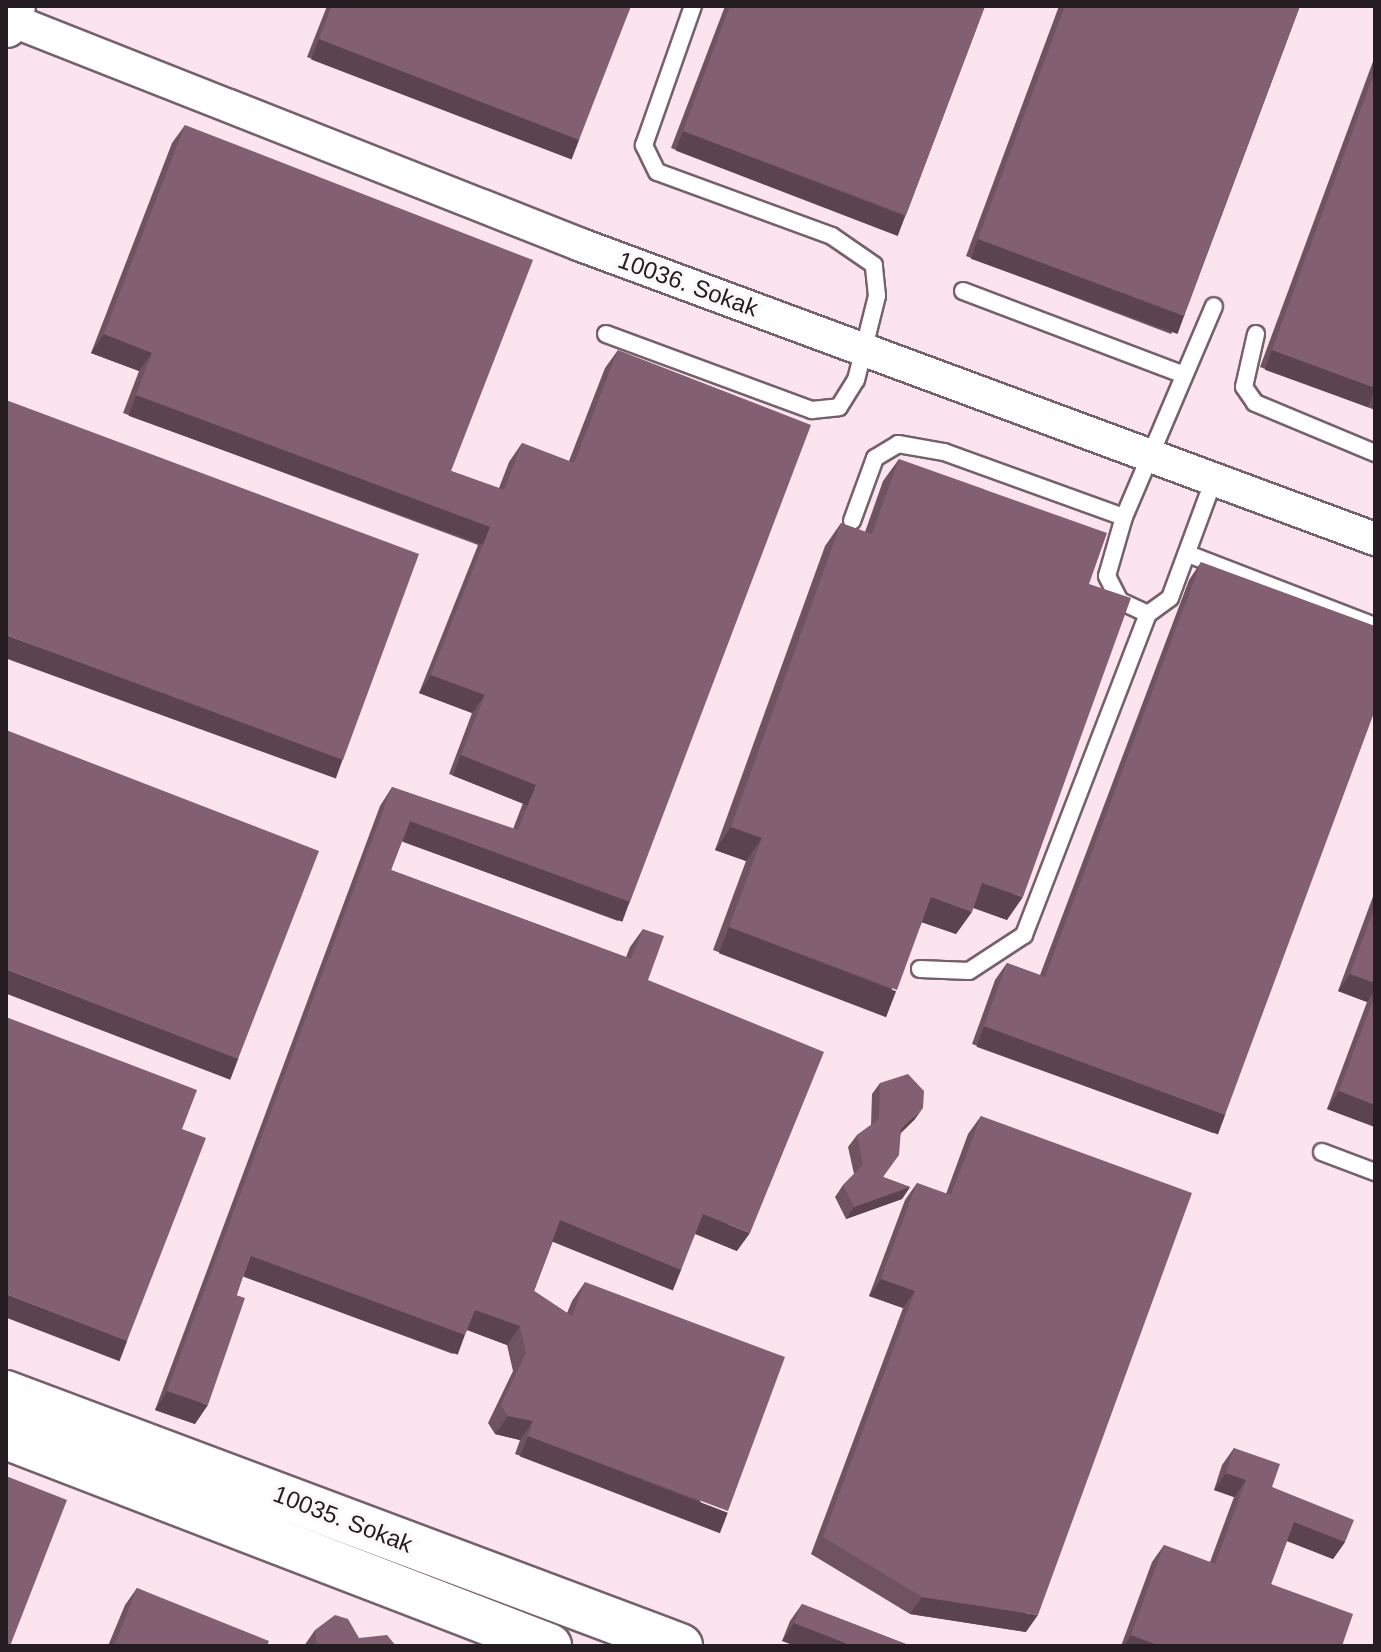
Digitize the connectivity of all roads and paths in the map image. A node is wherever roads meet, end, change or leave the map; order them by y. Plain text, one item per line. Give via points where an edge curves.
1 (693, 6) edge
2 (8, 17) edge
3 (963, 291) dead end
4 (1214, 306) dead end
5 (606, 334) dead end
6 (1256, 334) dead end
7 (863, 349) junction
8 (1182, 374) junction
9 (1375, 453) edge
10 (1154, 456) junction
11 (1214, 479) junction
12 (1124, 517) junction
13 (852, 521) dead end
14 (1375, 539) edge
15 (1188, 554) junction
16 (1148, 614) junction
17 (1375, 626) edge
18 (920, 969) dead end
19 (1322, 1152) dead end
20 (1375, 1172) edge
21 (6, 1393) edge
22 (6, 1437) edge
23 (549, 1646) edge
24 (680, 1646) edge

1 - 7 lane via 644,145 650,158 657,172 832,236 874,265 877,296
2 - 7 street, 10036. Sokak
3 - 8 lane
4 - 8 lane
5 - 7 lane via 812,410 839,407
6 - 9 lane via 1244,387 1255,403
7 - 10 street, 10036. Sokak
8 - 10 lane
10 - 11 street, 10036. Sokak
10 - 12 lane
11 - 14 street, 10036. Sokak
11 - 15 lane
12 - 13 lane via 944,452 898,444 875,458
12 - 16 lane via 1107,576 1120,601
15 - 16 lane via 1170,598
15 - 17 lane
16 - 18 lane via 1024,935 969,971
19 - 20 lane
21 - 24 street, 10035. Sokak
22 - 23 street, 10035. Sokak

